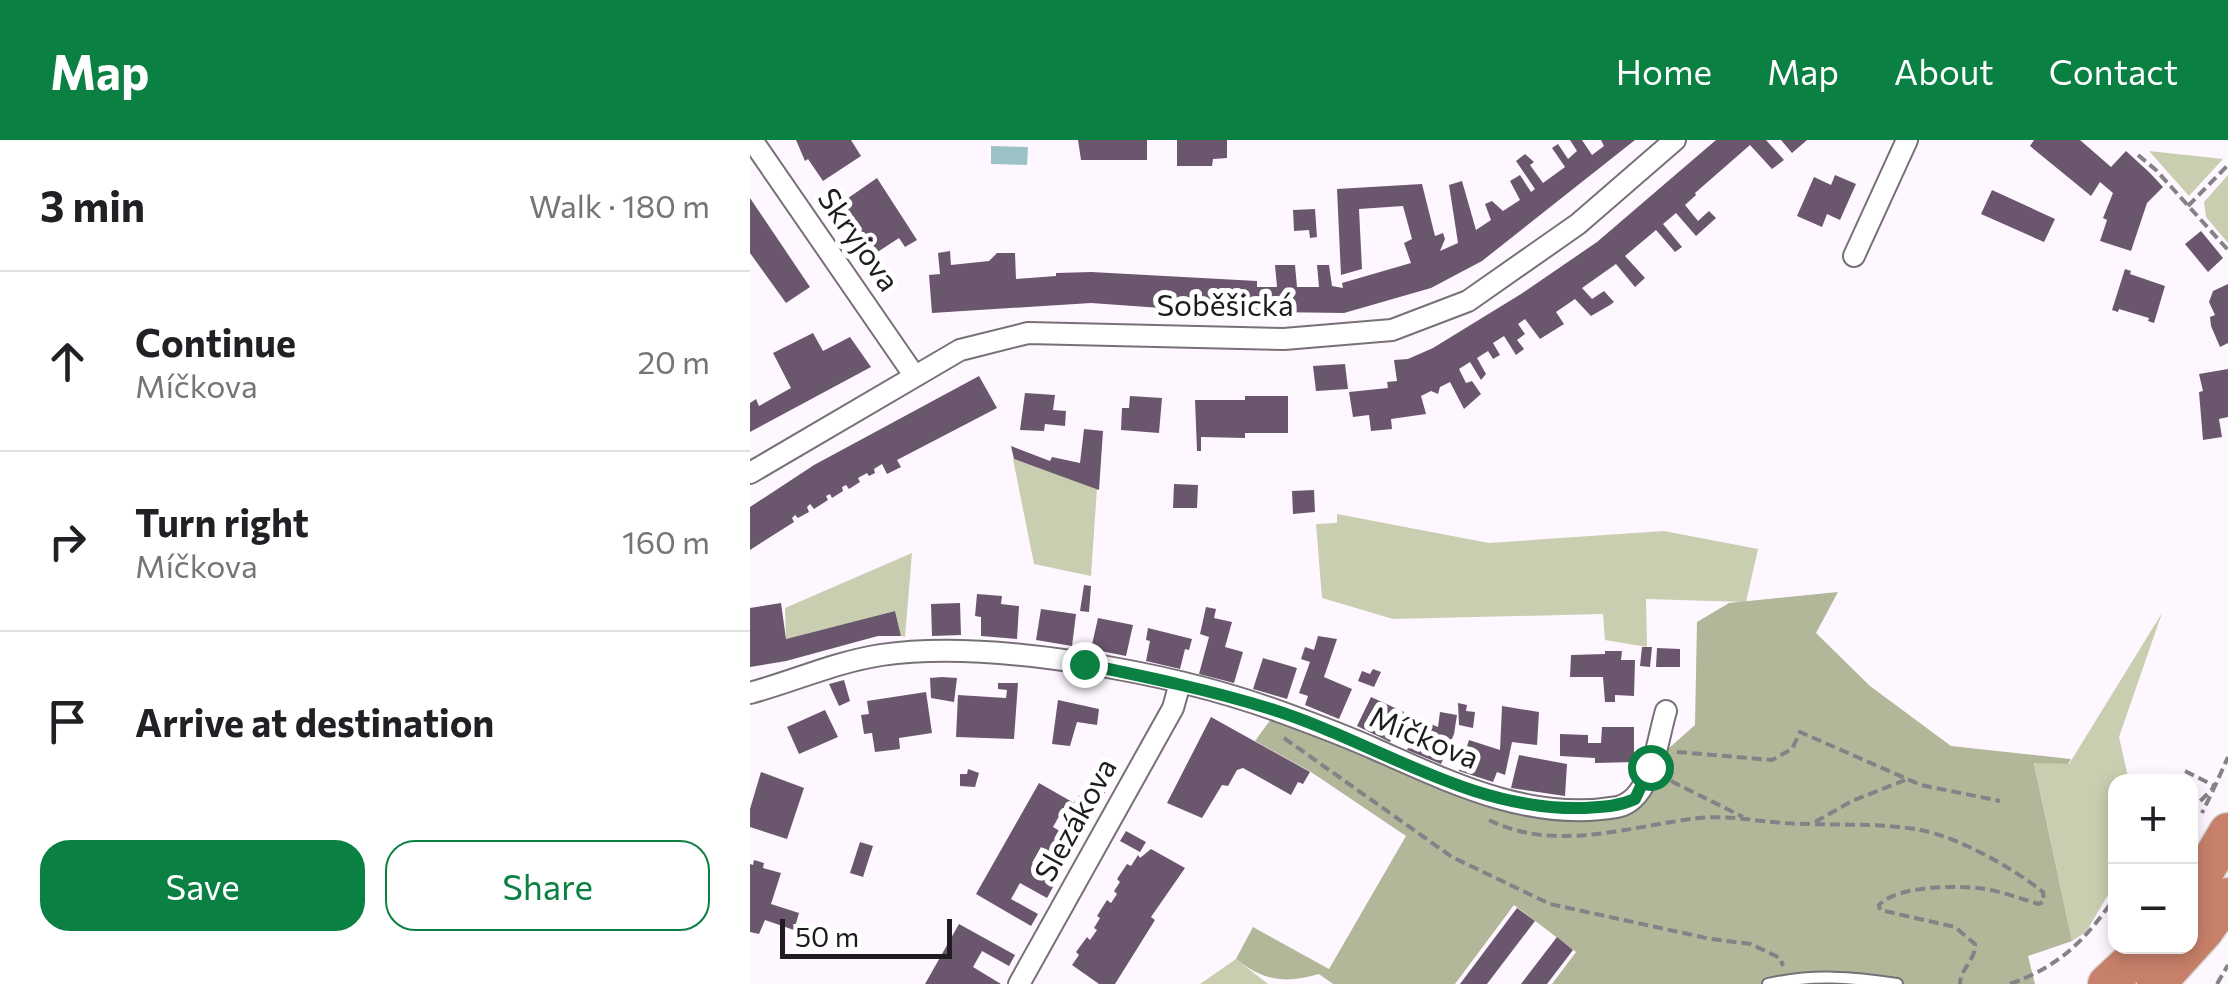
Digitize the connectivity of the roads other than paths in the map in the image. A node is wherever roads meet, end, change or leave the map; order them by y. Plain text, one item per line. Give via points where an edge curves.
1 (752, 140) edge
2 (1675, 140) edge
3 (1907, 140) edge
4 (1854, 256) dead end
5 (914, 375) junction
6 (750, 474) edge
7 (1180, 683) junction
8 (750, 692) edge
9 (1666, 711) dead end
10 (2213, 827) edge
11 (2198, 872) edge
12 (2228, 896) edge
13 (2139, 954) edge
14 (1019, 984) edge
15 (1768, 984) edge
16 (1897, 984) edge
17 (2107, 984) edge
18 (2156, 984) edge

1 - 5 street, Skryjova
2 - 5 street, Soběšická via 1578,224 1468,301 1392,330 1284,338 1028,333 960,350
3 - 4 street
5 - 6 street, Soběšická
7 - 8 street, Míčkova via 970,651 884,655
7 - 9 street, Míčkova via 1274,710 1495,799 1549,809 1618,807 1635,799
7 - 14 street, Slezákova via 1173,708
10 - 11 highway
12 - 18 highway
13 - 17 highway
15 - 16 lane via 1844,976

